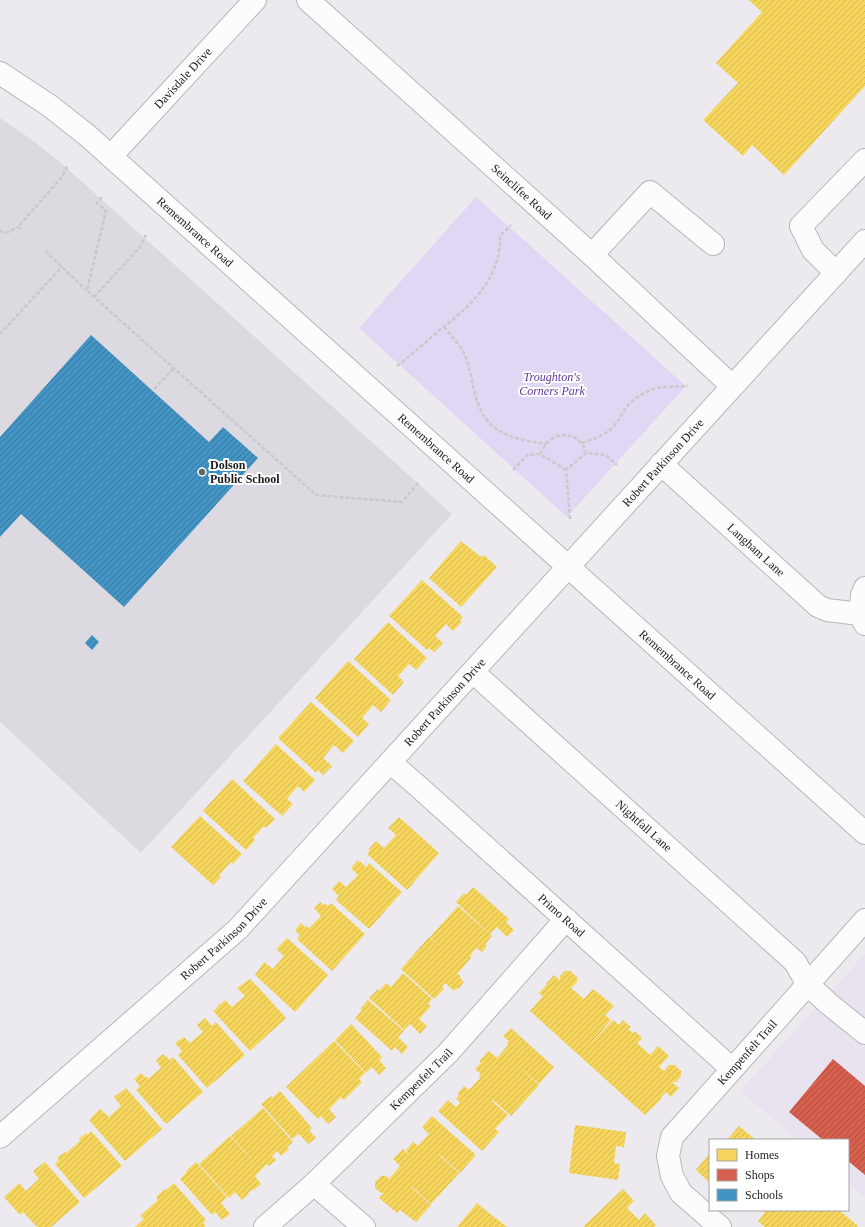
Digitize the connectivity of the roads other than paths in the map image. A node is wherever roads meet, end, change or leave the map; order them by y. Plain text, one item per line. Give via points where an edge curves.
1 (255, 0) edge
2 (308, 0) edge
3 (0, 73) edge
4 (110, 156) junction
5 (865, 160) edge
6 (865, 241) edge
7 (713, 244) dead end
8 (592, 255) junction
9 (836, 273) junction
10 (732, 386) junction
11 (662, 464) junction
12 (568, 567) junction
13 (865, 588) edge
14 (863, 619) edge
15 (473, 672) junction
16 (390, 762) junction
17 (865, 833) edge
18 (566, 920) junction
19 (865, 920) edge
20 (808, 984) junction
21 (865, 1033) edge
22 (732, 1069) junction
23 (0, 1137) edge
24 (314, 1184) junction
25 (265, 1227) edge
26 (364, 1227) edge
27 (720, 1227) edge

1 - 4 street, Davisdale Drive
2 - 8 street, Seinclifee Road
3 - 4 street, Remembrance Road via 50,106
4 - 12 street, Remembrance Road
5 - 9 street via 801,226 813,250
6 - 9 street, Robert Parkinson Drive
7 - 8 street via 650,192
8 - 10 street, Seinclifee Road
9 - 10 street, Robert Parkinson Drive
10 - 11 street, Robert Parkinson Drive
11 - 12 street, Robert Parkinson Drive
11 - 14 street, Langham Lane via 818,606
12 - 15 street, Robert Parkinson Drive
12 - 17 street, Remembrance Road
13 - 14 street via 862,594
15 - 16 street, Robert Parkinson Drive
15 - 20 street, Nightfall Lane via 795,962
16 - 18 street, Primo Road
16 - 23 street, Robert Parkinson Drive via 238,929
18 - 22 street, Primo Road
18 - 24 street, Kempenfelt Trail via 448,1053
19 - 20 street, Kempenfelt Trail
20 - 21 street, Nightfall Lane
20 - 22 street, Kempenfelt Trail
22 - 27 street, Kempenfelt Trail via 672,1137 668,1156 672,1176 681,1193
24 - 25 street, Kempenfelt Trail
24 - 26 street

